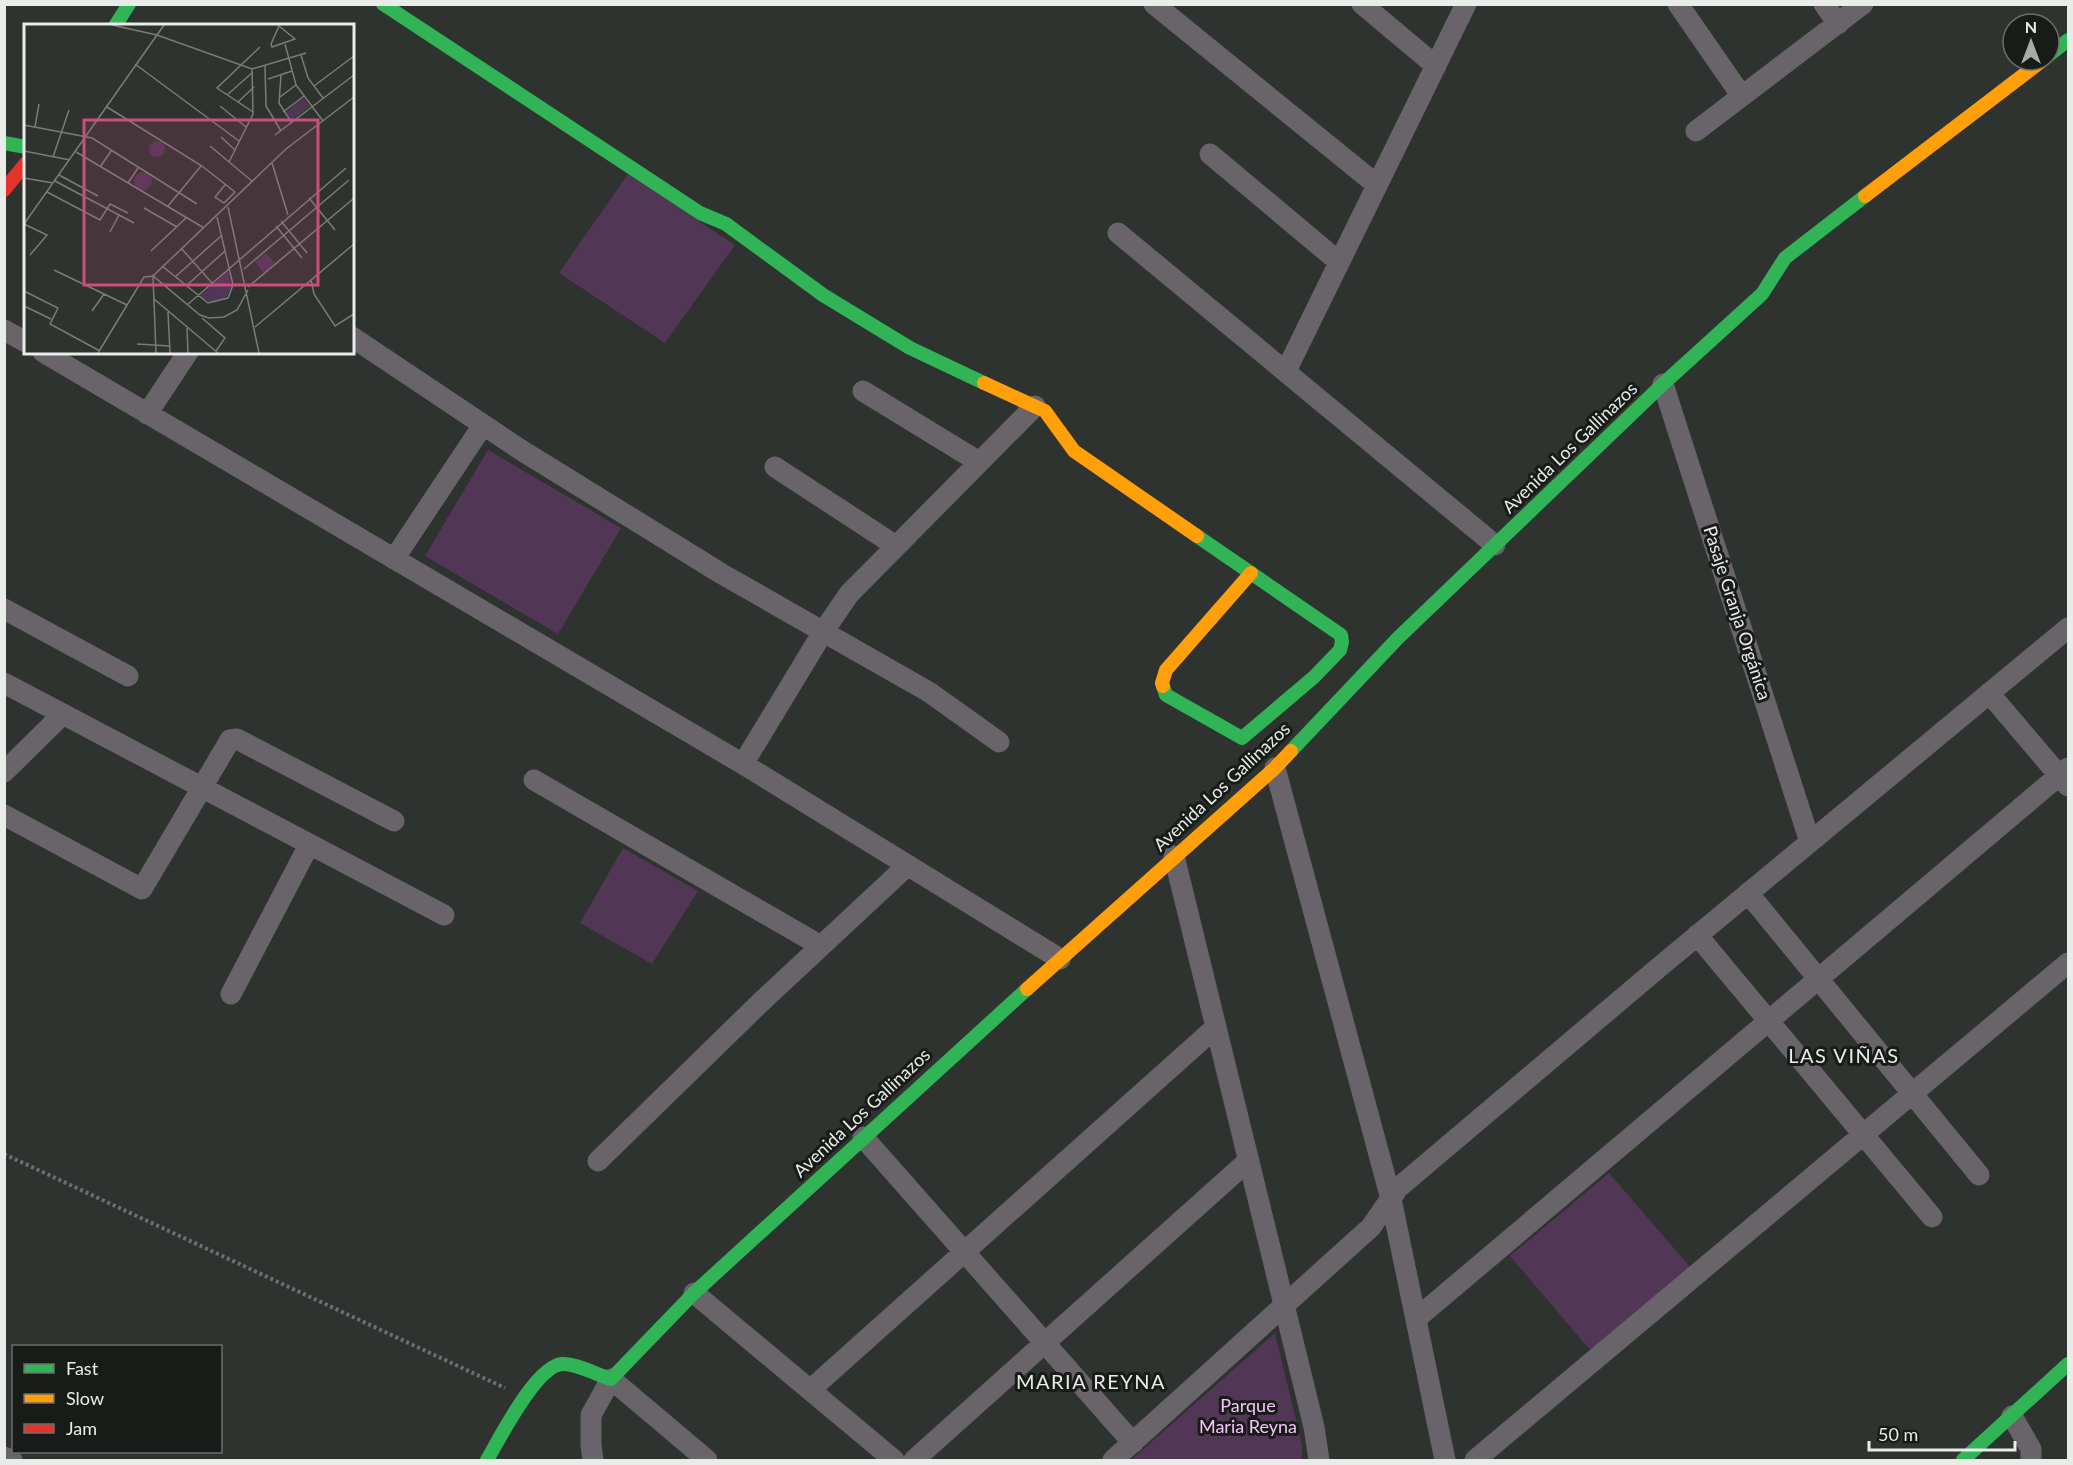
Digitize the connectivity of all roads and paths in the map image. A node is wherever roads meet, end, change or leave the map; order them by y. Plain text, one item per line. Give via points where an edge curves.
1 (129, 4) edge
2 (383, 4) edge
3 (1154, 4) edge
4 (1362, 4) edge
5 (1466, 4) edge
6 (1678, 4) edge
7 (1824, 4) edge
8 (1863, 4) edge
9 (116, 24) edge
10 (1838, 24) junction
11 (1436, 66) junction
12 (2027, 72) edge
13 (1742, 95) junction
14 (1696, 130) dead end
15 (4, 143) edge
16 (24, 147) edge
17 (1210, 154) dead end
18 (24, 165) edge
19 (1377, 185) junction
20 (4, 190) edge
21 (1119, 233) dead end
22 (1339, 262) junction
23 (4, 330) edge
24 (354, 338) edge
25 (24, 341) edge
26 (46, 354) edge
27 (187, 354) edge
28 (1286, 371) junction
29 (1663, 384) junction
30 (863, 391) dead end
31 (1035, 406) junction
32 (147, 414) junction
33 (483, 425) junction
34 (980, 462) junction
35 (775, 467) dead end
36 (1495, 545) junction
37 (896, 546) junction
38 (394, 559) junction
39 (1251, 573) junction
40 (4, 609) edge
41 (2068, 628) edge
42 (823, 632) junction
43 (128, 676) dead end
44 (4, 683) edge
45 (1989, 693) junction
46 (63, 714) junction
47 (999, 742) dead end
48 (743, 764) junction
49 (1275, 768) junction
50 (4, 772) edge
51 (2065, 777) edge
52 (534, 780) dead end
53 (201, 787) junction
54 (4, 815) edge
55 (394, 821) dead end
56 (1810, 842) junction
57 (309, 845) junction
58 (1174, 856) junction
59 (908, 865) junction
60 (1748, 893) junction
61 (444, 915) dead end
62 (1697, 935) junction
63 (821, 946) junction
64 (1056, 956) junction
65 (2068, 963) edge
66 (1819, 979) junction
67 (231, 994) dead end
68 (1768, 1021) junction
69 (1216, 1027) junction
70 (1913, 1094) junction
71 (1864, 1135) junction
72 (863, 1137) junction
73 (4, 1154) edge
74 (1249, 1160) junction
75 (598, 1161) dead end
76 (1979, 1175) dead end
77 (1391, 1199) junction
78 (1932, 1217) dead end
79 (964, 1252) junction
80 (694, 1293) junction
81 (1285, 1306) junction
82 (1417, 1318) junction
83 (1045, 1343) junction
84 (2068, 1364) edge
85 (611, 1378) junction
86 (810, 1390) junction
87 (524, 1397) junction
88 (2012, 1416) junction
89 (1133, 1443) junction
90 (4, 1457) edge
91 (12, 1461) edge
92 (487, 1461) edge
93 (593, 1461) edge
94 (707, 1461) edge
95 (894, 1461) edge
96 (914, 1461) edge
97 (1113, 1461) edge
98 (1319, 1461) edge
99 (1445, 1461) edge
100 (1475, 1461) edge
101 (1963, 1461) edge
102 (2031, 1461) edge

1 - 9 street
2 - 31 street via 700,213 726,224 823,295 910,348
3 - 19 street
4 - 11 street
5 - 11 street
6 - 13 street
7 - 10 street
8 - 10 street
10 - 13 street
11 - 19 street
12 - 29 street, Avenida Los Gallinazos via 1785,258 1761,294
13 - 14 street
15 - 16 street
17 - 22 street
18 - 20 street
19 - 22 street
21 - 28 street
22 - 28 street
23 - 25 street
24 - 33 street
26 - 32 street
27 - 32 street
28 - 36 street
29 - 36 street, Avenida Los Gallinazos
29 - 56 street, Pasaje Granja Orgánica
30 - 34 street
31 - 34 street
31 - 39 street via 1045,411 1074,451
32 - 38 street
33 - 38 street
33 - 42 street
34 - 37 street
35 - 37 street
36 - 49 street, Avenida Los Gallinazos via 1398,638
37 - 42 street via 849,594
38 - 48 street
39 - 39 street via 1166,670 1162,683 1166,695 1242,738 1314,677 1340,650 1342,642 1341,635
40 - 43 street
41 - 45 street
42 - 47 street via 929,692
42 - 48 street
44 - 46 street
45 - 51 street
45 - 56 street
46 - 50 street
46 - 53 street
48 - 59 street
49 - 58 street, Avenida Los Gallinazos
49 - 77 street
51 - 66 street
52 - 63 street
53 - 54 street via 142,889
53 - 55 street via 230,740 237,739
53 - 57 street
56 - 60 street
57 - 61 street
57 - 67 street
58 - 64 street, Avenida Los Gallinazos
58 - 69 street
59 - 63 street
59 - 64 street
60 - 62 street
60 - 66 street
62 - 68 street
62 - 77 street via 1398,1188
63 - 75 street
64 - 72 street, Avenida Los Gallinazos
65 - 70 street
66 - 68 street
66 - 70 street
68 - 71 street
68 - 82 street
69 - 74 street
69 - 79 street
70 - 71 street
70 - 76 street
71 - 78 street
71 - 100 street
72 - 79 street
72 - 80 street, Avenida Los Gallinazos
73 - 87 path
74 - 81 street
74 - 83 street
77 - 81 street via 1371,1227
77 - 82 street
79 - 83 street
79 - 86 street
80 - 85 street, Avenida Los Gallinazos
80 - 86 street
81 - 89 street
81 - 98 street
82 - 99 street
83 - 89 street
83 - 96 street
84 - 88 street
85 - 87 street via 562,1364 552,1367
85 - 93 street via 591,1415
85 - 94 street
86 - 95 street
87 - 92 street
88 - 101 street
88 - 102 street via 2031,1449
89 - 97 street
90 - 91 street

